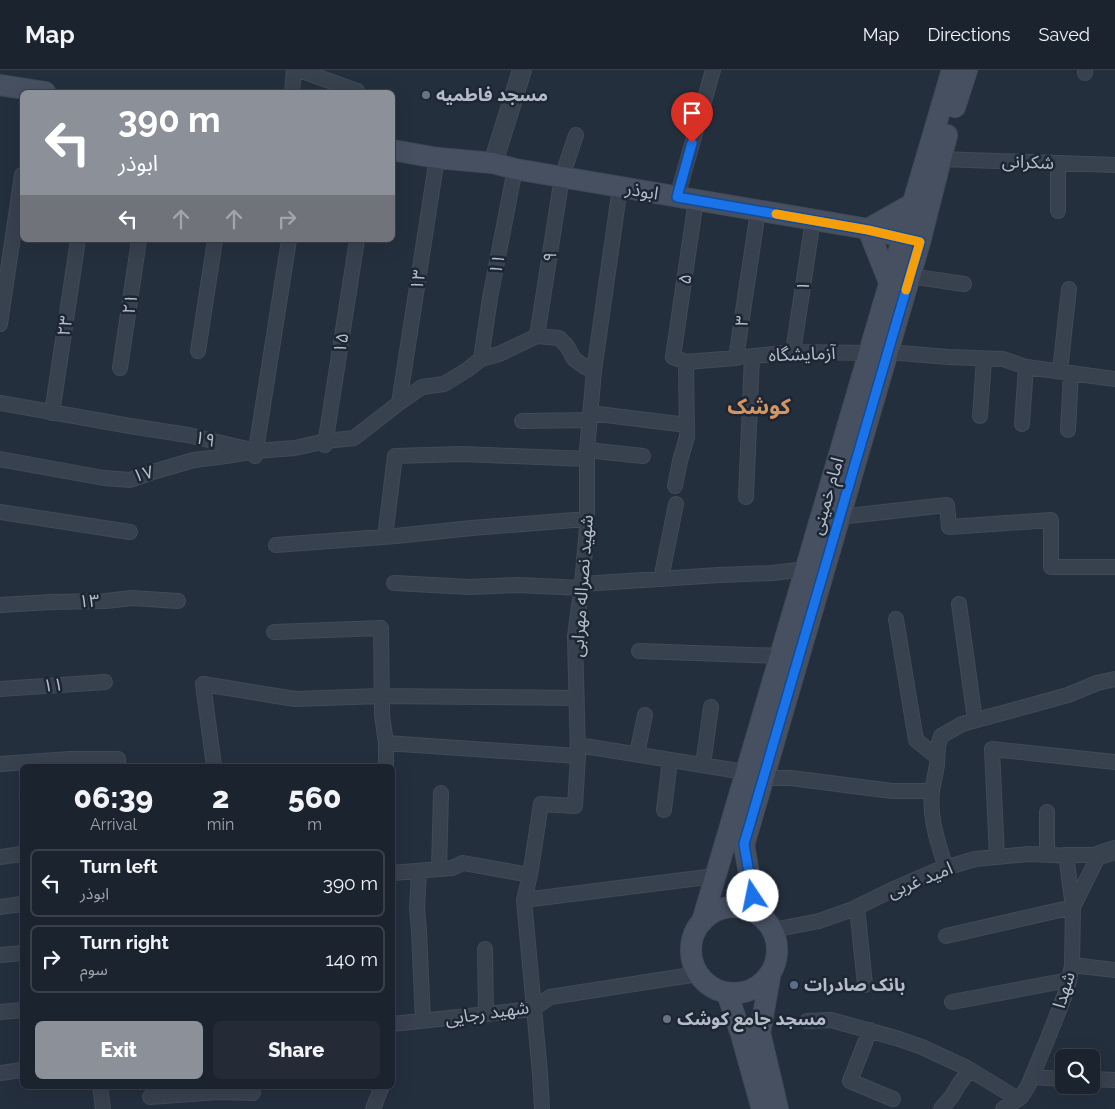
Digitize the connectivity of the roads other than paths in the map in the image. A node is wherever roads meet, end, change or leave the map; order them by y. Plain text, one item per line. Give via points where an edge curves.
1 (294, 70) edge
2 (299, 70) edge
3 (522, 70) edge
4 (713, 70) edge
5 (952, 70) edge
6 (966, 70) edge
7 (0, 85) edge
8 (27, 90) edge
9 (292, 90) edge
10 (355, 90) edge
11 (576, 135) dead end
12 (498, 142) junction
13 (395, 151) edge
14 (437, 158) junction
15 (940, 159) junction
16 (493, 163) junction
17 (1058, 163) junction
18 (1115, 165) edge
19 (515, 169) junction
20 (562, 177) junction
21 (620, 187) junction
22 (20, 189) edge
23 (677, 197) junction
24 (696, 200) junction
25 (912, 204) junction
26 (758, 211) junction
27 (1058, 211) dead end
28 (813, 220) junction
29 (868, 230) junction
30 (911, 239) junction
31 (78, 242) edge
32 (139, 242) edge
33 (214, 242) edge
34 (289, 242) edge
35 (357, 242) edge
36 (910, 276) junction
37 (889, 282) junction
38 (964, 284) dead end
39 (1069, 289) dead end
40 (0, 324) edge
41 (537, 336) junction
42 (198, 351) dead end
43 (793, 352) junction
44 (878, 352) junction
45 (752, 356) junction
46 (736, 358) junction
47 (481, 359) junction
48 (680, 359) junction
49 (984, 359) junction
50 (1026, 367) junction
51 (120, 368) dead end
52 (594, 371) junction
53 (1065, 372) junction
54 (1115, 379) edge
55 (399, 402) junction
56 (0, 403) edge
57 (52, 413) junction
58 (980, 416) dead end
59 (590, 417) junction
60 (522, 422) dead end
61 (1022, 424) dead end
62 (687, 425) junction
63 (1068, 430) dead end
64 (325, 443) junction
65 (255, 453) junction
66 (587, 455) junction
67 (643, 456) dead end
68 (0, 459) edge
69 (675, 486) dead end
70 (746, 497) dead end
71 (676, 504) dead end
72 (0, 512) edge
73 (840, 517) junction
74 (587, 519) junction
75 (130, 532) dead end
76 (385, 537) junction
77 (276, 545) dead end
78 (1115, 567) edge
79 (805, 569) junction
80 (661, 579) junction
81 (394, 584) dead end
82 (582, 586) junction
83 (178, 601) dead end
84 (0, 604) edge
85 (960, 604) dead end
86 (896, 619) dead end
87 (274, 632) dead end
88 (639, 651) dead end
89 (780, 656) junction
90 (1115, 679) edge
91 (105, 682) dead end
92 (0, 689) edge
93 (381, 696) junction
94 (577, 698) junction
95 (711, 707) dead end
96 (645, 715) dead end
97 (975, 720) junction
98 (386, 743) junction
99 (578, 750) junction
100 (637, 754) junction
101 (937, 756) junction
102 (670, 760) junction
103 (1115, 762) edge
104 (0, 764) edge
105 (118, 764) edge
106 (214, 764) edge
107 (386, 764) edge
108 (703, 765) junction
109 (754, 775) junction
110 (932, 791) junction
111 (441, 793) dead end
112 (664, 810) dead end
113 (1047, 812) dead end
114 (1107, 852) edge
115 (20, 854) edge
116 (1046, 855) junction
117 (1070, 856) junction
118 (0, 857) edge
119 (997, 857) junction
120 (946, 868) junction
121 (439, 869) junction
122 (419, 871) junction
123 (395, 873) edge
124 (530, 875) junction
125 (715, 876) junction
126 (524, 900) junction
127 (20, 904) edge
128 (0, 906) edge
129 (857, 907) junction
130 (1073, 907) junction
131 (756, 913) junction
132 (702, 922) junction
133 (773, 930) junction
134 (946, 936) dead end
135 (485, 949) dead end
136 (20, 953) edge
137 (0, 955) edge
138 (1072, 965) junction
139 (1115, 970) edge
140 (698, 974) junction
141 (770, 976) junction
142 (1069, 980) junction
143 (866, 985) dead end
144 (727, 993) junction
145 (952, 1002) dead end
146 (533, 1008) junction
147 (20, 1010) edge
148 (0, 1012) edge
149 (486, 1014) junction
150 (423, 1021) junction
151 (807, 1021) dead end
152 (395, 1024) edge
153 (870, 1030) junction
154 (20, 1070) edge
155 (970, 1070) junction
156 (0, 1072) edge
157 (1032, 1077) junction
158 (1055, 1078) edge
159 (1100, 1079) edge
160 (1115, 1080) edge
161 (100, 1089) edge
162 (219, 1089) edge
163 (381, 1089) edge
164 (253, 1092) dead end
165 (150, 1097) dead end
166 (893, 1099) dead end
167 (1018, 1099) junction
168 (103, 1109) edge
169 (373, 1109) edge
170 (542, 1109) edge
171 (762, 1109) edge
172 (778, 1109) edge
173 (941, 1109) edge
174 (1004, 1109) edge

1 - 9 street
2 - 10 street
3 - 12 street
4 - 23 street
5 - 25 main road, امام خمینی
6 - 15 main road, امام خمینی
7 - 8 main road
11 - 20 street, ۹
12 - 16 street
12 - 19 street
13 - 14 main road, ابوذر
14 - 16 main road, ابوذر
14 - 55 street, ۱۳
15 - 17 street, شکرانی
15 - 30 main road, امام خمینی
16 - 19 main road, ابوذر
17 - 18 street, شکرانی
17 - 27 street
19 - 20 main road, ابوذر
19 - 47 street, ۱۱
20 - 21 main road, ابوذر
20 - 41 street, ۹
21 - 23 main road, ابوذر
21 - 52 street, شهید نصراله مهرابی
22 - 40 street
23 - 24 main road, ابوذر
24 - 26 main road, ابوذر
24 - 48 street, ۵
25 - 29 main road
25 - 30 main road, امام خمینی
26 - 28 main road, ابوذر
26 - 46 street, ۳
28 - 29 main road, ابوذر
28 - 43 street, ۱
29 - 30 main road, ابوذر
29 - 37 main road
30 - 36 main road, امام خمینی
30 - 37 main road, امام خمینی
31 - 57 street, ۲۳
32 - 51 street, ۲۱
33 - 42 street
34 - 65 street
35 - 64 street, ۱۵
36 - 38 street
36 - 44 main road, امام خمینی
37 - 44 main road, امام خمینی
39 - 53 street
41 - 47 street, ۱۹
41 - 52 street via 559,338 574,359
43 - 44 street, آزمایشگاه
43 - 45 street, آزمایشگاه
44 - 49 street, آزمایشگاه
44 - 73 main road, امام خمینی
44 - 79 main road, امام خمینی
45 - 46 street, آزمایشگاه
45 - 70 street
46 - 48 street
47 - 55 street, ۱۹ via 444,384 422,387
48 - 62 street via 687,386
49 - 50 street, آزمایشگاه via 1003,359
49 - 58 street
50 - 53 street, آزمایشگاه
50 - 61 street
52 - 59 street, شهید نصراله مهرابی
53 - 54 street, آزمایشگاه
53 - 63 street
55 - 64 street, ۱۹ via 354,438
56 - 57 street, ۱۹
57 - 65 street, ۱۹ via 188,435
59 - 60 street
59 - 62 street
59 - 66 street, شهید نصراله مهرابی
62 - 69 street via 687,438
64 - 65 street, ۱۹
65 - 68 street, ۱۷ via 194,460 130,480
66 - 67 street
66 - 74 street, شهید نصراله مهرابی
66 - 76 street via 395,456
71 - 80 street
72 - 75 street
73 - 78 street via 947,505 949,527 1050,520 1051,567
73 - 109 main road, امام خمینی
74 - 76 street
74 - 82 street, شهید نصراله مهرابی
76 - 77 street
79 - 80 street
79 - 89 main road, امام خمینی
80 - 82 street
81 - 82 street
82 - 94 street, شهید نصراله مهرابی via 575,636
83 - 84 street, ۱۳ via 132,598
85 - 97 street
86 - 101 street via 913,730 916,740
87 - 93 street via 381,628
88 - 89 street
89 - 109 main road, امام خمینی
90 - 97 street
91 - 92 street, ۱۱
93 - 94 street
93 - 98 street
93 - 106 street via 295,699 203,684
94 - 99 street, شهید نصراله مهرابی
95 - 108 street
96 - 100 street
97 - 101 street via 941,736
98 - 99 street
98 - 107 street
99 - 100 street
99 - 124 street, شهید نصراله مهرابی via 575,806 541,804
100 - 102 street
101 - 110 street
102 - 108 street
102 - 112 street
103 - 119 street via 992,750
104 - 105 street via 118,759
108 - 109 street
109 - 110 street via 892,791
109 - 125 main road, امام خمینی
109 - 131 main road, امام خمینی via 744,844
110 - 120 street via 932,819
111 - 121 street
113 - 116 street
114 - 117 street, امید غربی
114 - 130 street
115 - 118 street
116 - 117 street, امید غربی
116 - 119 street, امید غربی
117 - 130 street, شهدا
119 - 120 street, امید غربی via 974,859
120 - 129 street, امید غربی
121 - 122 street
121 - 124 street via 463,863
122 - 123 street
122 - 150 street via 417,908
124 - 126 street, شهید نصراله مهرابی
125 - 126 street
125 - 132 main road, امام خمینی
126 - 146 street, شهید نصراله مهرابی
127 - 128 street
129 - 133 street, امید غربی via 819,921
129 - 143 street
130 - 134 street
130 - 138 street, شهدا
131 - 132 main road via 734,907 711,914
131 - 133 main road
132 - 140 main road via 691,947
133 - 141 main road via 778,954
135 - 149 street
136 - 137 street
138 - 139 street
138 - 142 street, شهدا
140 - 144 main road via 706,983
140 - 146 street, شهید رجایی via 550,998
141 - 144 main road via 751,990
141 - 172 main road via 760,1033
142 - 145 street
142 - 157 street, شهدا
144 - 171 main road
146 - 149 street, شهید رجایی
146 - 170 street, شهید نصراله مهرابی
147 - 148 street
149 - 150 street, شهید رجایی
150 - 152 street, شهید رجایی
151 - 153 street via 831,1020
153 - 155 street via 922,1047
153 - 166 street via 850,1081
154 - 156 street
155 - 167 street
155 - 173 street
157 - 158 street
157 - 167 street, شهدا
159 - 160 street
161 - 168 street
162 - 164 street
162 - 165 street
163 - 169 street
167 - 174 street, شهدا

